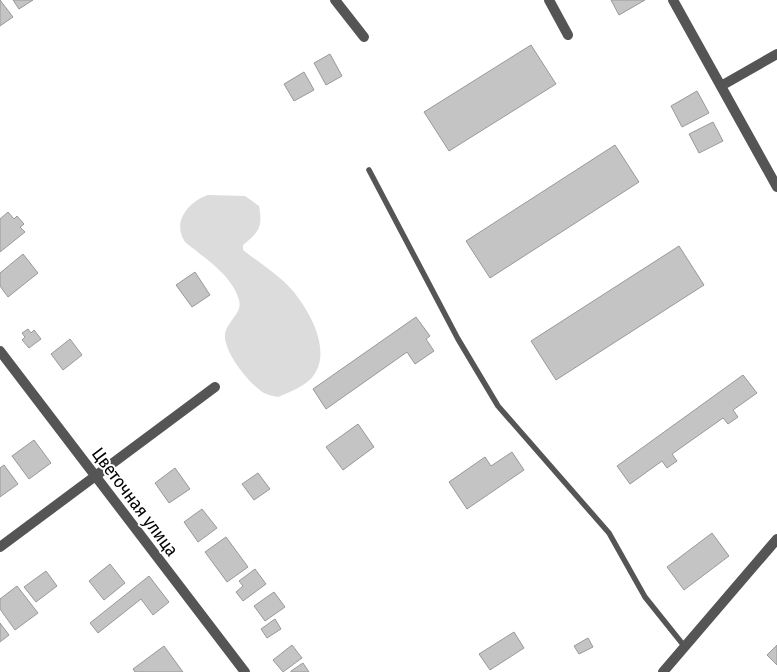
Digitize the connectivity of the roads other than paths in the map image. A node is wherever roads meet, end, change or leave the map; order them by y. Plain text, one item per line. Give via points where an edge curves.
1 (335, 0) edge
2 (549, 0) edge
3 (673, 0) edge
4 (568, 35) dead end
5 (364, 37) dead end
6 (777, 54) edge
7 (721, 86) junction
8 (369, 170) dead end
9 (777, 187) edge
10 (0, 351) edge
11 (216, 387) dead end
12 (95, 477) junction
13 (777, 539) edge
14 (0, 546) edge
15 (685, 647) junction
16 (245, 672) edge
17 (663, 672) edge

1 - 5 street
2 - 4 street
3 - 7 street
6 - 7 street
7 - 9 street
8 - 15 lane via 458,339 498,406 609,533 645,597
10 - 12 street, Цветочная улица
11 - 12 street
12 - 14 street
12 - 16 street, Цветочная улица
13 - 15 street
15 - 17 street

